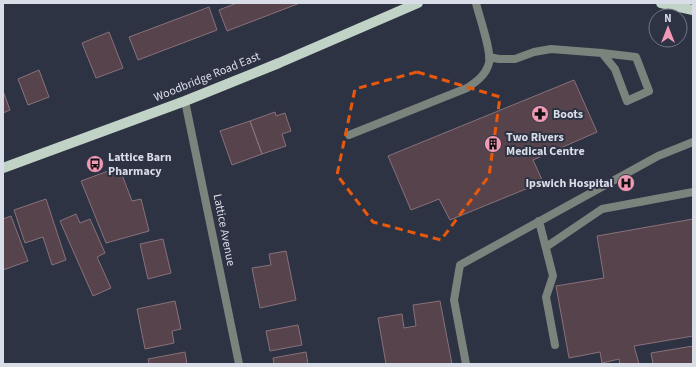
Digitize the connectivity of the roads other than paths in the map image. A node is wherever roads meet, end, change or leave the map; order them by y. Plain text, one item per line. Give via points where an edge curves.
1 (418, 3) edge
2 (476, 3) edge
3 (661, 3) edge
4 (693, 10) edge
5 (602, 53) junction
6 (489, 57) junction
7 (186, 101) junction
8 (349, 135) dead end
9 (693, 142) edge
10 (3, 168) edge
11 (693, 192) edge
12 (539, 221) junction
13 (546, 247) junction
14 (555, 345) dead end
15 (239, 364) edge
16 (466, 364) edge

1 - 7 main road, Woodbridge Road East
2 - 6 street
3 - 4 main road
5 - 5 street via 636,57 649,91 627,100 615,69
5 - 6 street via 551,49 515,59
6 - 8 street via 490,62 482,77 468,87
7 - 10 main road, Woodbridge Road East
7 - 15 street, Lattice Avenue
9 - 12 street via 658,156
11 - 13 street via 602,209
12 - 13 street
12 - 16 street via 460,265 454,300
13 - 14 street via 553,276 546,297

